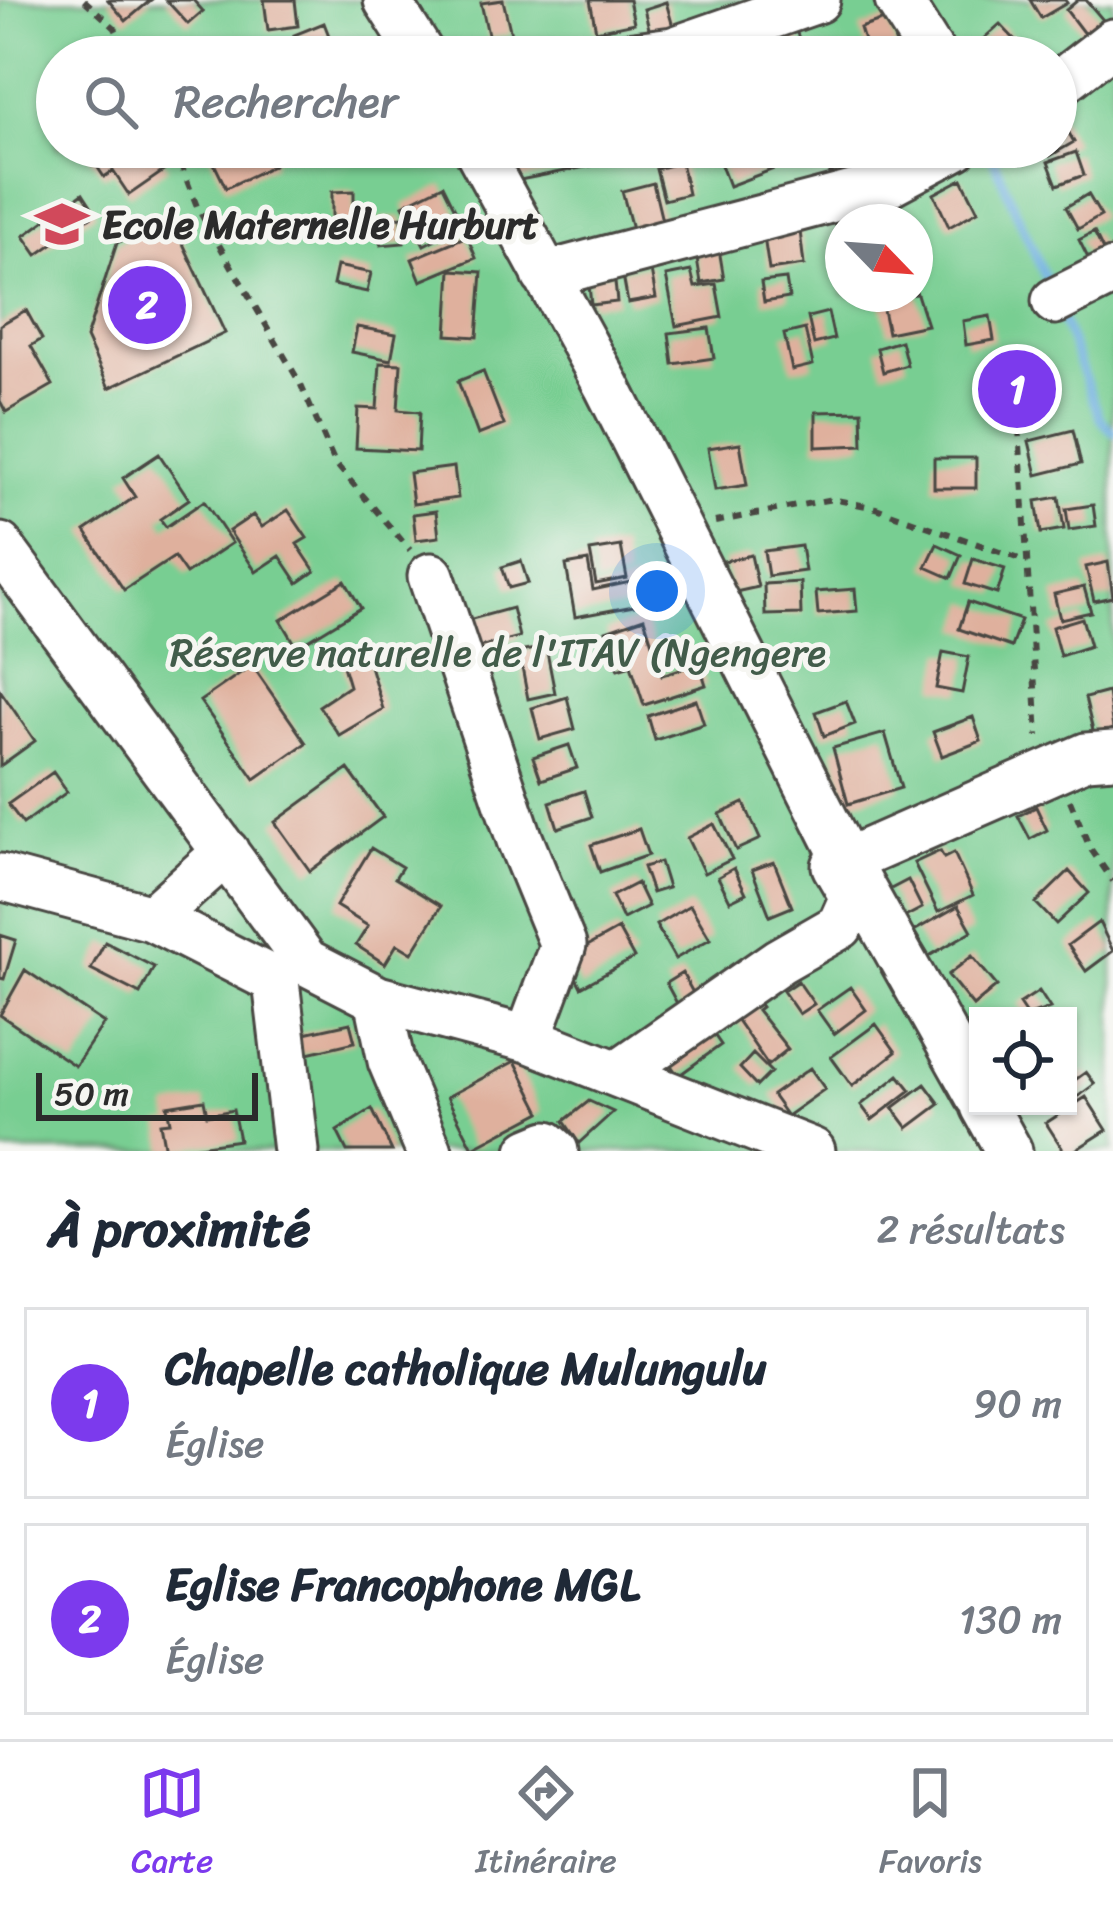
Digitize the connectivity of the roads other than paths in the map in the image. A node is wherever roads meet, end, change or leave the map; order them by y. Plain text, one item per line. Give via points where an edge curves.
1 (387, 0) edge
2 (817, 0) edge
3 (898, 0) edge
4 (410, 36) edge
5 (713, 36) edge
6 (921, 36) edge
7 (1113, 42) edge
8 (1077, 70) edge
9 (487, 168) edge
10 (917, 168) edge
11 (1113, 272) edge
12 (544, 275) junction
13 (1055, 302) dead end
14 (0, 546) edge
15 (430, 575) road end
16 (1113, 754) edge
17 (226, 852) junction
18 (847, 861) junction
19 (0, 877) edge
20 (152, 918) junction
21 (291, 972) junction
22 (378, 999) junction
23 (528, 1039) junction
24 (618, 1073) junction
25 (969, 1078) edge
26 (989, 1115) edge
27 (296, 1151) edge
28 (429, 1151) edge
29 (530, 1151) edge
30 (555, 1151) edge
31 (812, 1151) edge
32 (1009, 1151) edge

1 - 4 street
2 - 5 street
3 - 6 street
7 - 8 street
9 - 12 street
10 - 12 street via 883,186
11 - 13 street
12 - 18 street
14 - 17 street
15 - 23 street via 562,945
16 - 18 street via 1086,756
17 - 20 street
17 - 21 street
18 - 24 street via 835,866 854,897 840,926
18 - 25 street
19 - 20 street
20 - 21 street
21 - 22 street
21 - 27 street
22 - 23 street
22 - 28 street via 392,1060
23 - 24 street
24 - 31 street
26 - 32 street
29 - 30 street via 547,1144

